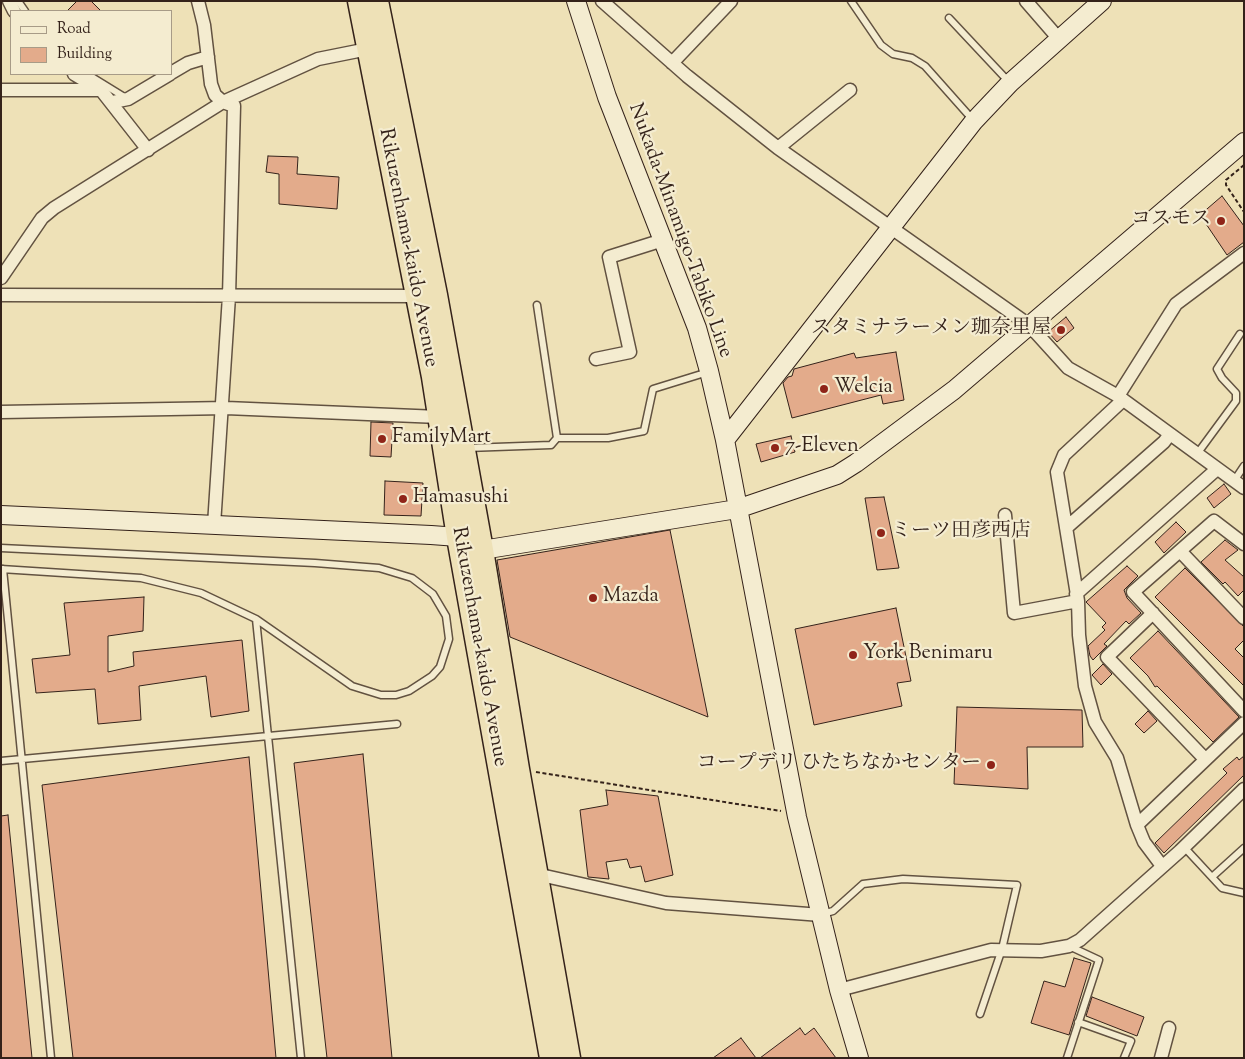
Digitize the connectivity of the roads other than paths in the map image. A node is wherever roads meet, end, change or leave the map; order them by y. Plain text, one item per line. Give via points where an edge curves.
1 (198, 1) edge
2 (359, 1) edge
3 (377, 1) edge
4 (576, 1) edge
5 (602, 1) edge
6 (731, 1) edge
7 (851, 1) edge
8 (1026, 1) edge
9 (1102, 1) edge
10 (949, 18) dead end
11 (1059, 39) junction
12 (377, 46) junction
13 (208, 56) junction
14 (672, 63) junction
15 (172, 72) edge
16 (76, 75) edge
17 (89, 75) edge
18 (168, 75) edge
19 (1010, 83) junction
20 (1, 90) edge
21 (101, 90) junction
22 (850, 90) dead end
23 (128, 99) junction
24 (112, 102) junction
25 (224, 102) junction
26 (974, 121) junction
27 (1244, 142) edge
28 (778, 148) junction
29 (148, 150) junction
30 (891, 227) junction
31 (663, 240) junction
32 (1244, 253) edge
33 (1, 278) edge
34 (1, 295) edge
35 (229, 296) junction
36 (426, 296) junction
37 (537, 305) dead end
38 (1029, 325) junction
39 (1240, 334) dead end
40 (596, 359) dead end
41 (709, 372) junction
42 (1120, 398) junction
43 (220, 408) junction
44 (1, 412) edge
45 (439, 417) junction
46 (1170, 434) junction
47 (557, 438) junction
48 (725, 440) junction
49 (464, 448) junction
50 (1197, 454) junction
51 (1244, 466) edge
52 (1217, 469) junction
53 (1239, 485) edge
54 (737, 509) junction
55 (1, 515) edge
56 (1005, 515) dead end
57 (214, 525) junction
58 (1066, 528) junction
59 (458, 537) junction
60 (1244, 544) edge
61 (1, 548) edge
62 (482, 550) junction
63 (1180, 551) junction
64 (2, 569) edge
65 (1077, 598) junction
66 (1152, 613) junction
67 (1244, 618) edge
68 (256, 619) junction
69 (1244, 711) edge
70 (1244, 723) edge
71 (397, 724) dead end
72 (268, 735) junction
73 (23, 759) junction
74 (1205, 759) junction
75 (1, 761) edge
76 (1244, 788) edge
77 (1137, 826) junction
78 (1184, 847) junction
79 (1244, 848) edge
80 (1162, 866) junction
81 (536, 874) junction
82 (1212, 878) junction
83 (1244, 893) edge
84 (821, 915) junction
85 (1069, 946) junction
86 (1002, 949) junction
87 (838, 990) junction
88 (980, 1014) dead end
89 (1078, 1022) junction
90 (1169, 1028) dead end
91 (51, 1058) edge
92 (301, 1058) edge
93 (551, 1058) edge
94 (569, 1058) edge
95 (859, 1058) edge
96 (1067, 1058) edge
97 (1124, 1058) edge
98 (1161, 1058) edge

1 - 13 street
2 - 12 highway, Rikuzenhama-kaido Avenue
3 - 12 highway, Rikuzenhama-kaido Avenue
4 - 31 street, Nukada-Minamigo-Tabiko Line via 607,97
5 - 14 street
6 - 14 street
7 - 26 lane via 882,45 893,54 912,58 925,66
8 - 11 street
9 - 11 street
10 - 19 lane
11 - 19 street
12 - 25 street via 318,59
12 - 36 highway, Rikuzenhama-kaido Avenue
13 - 15 street
13 - 25 street via 211,84
14 - 28 street
16 - 21 street
17 - 23 lane
18 - 23 street
19 - 26 street
20 - 21 street
21 - 24 street
22 - 28 street
23 - 24 street
24 - 29 street
25 - 29 street
25 - 35 street via 234,106
26 - 30 street
27 - 38 street
28 - 30 street
29 - 33 street via 48,213
30 - 38 street
30 - 48 street
31 - 40 street via 609,257 630,352
31 - 41 street, Nukada-Minamigo-Tabiko Line via 697,328
32 - 42 street via 1176,304
34 - 35 street
35 - 36 street
35 - 43 street
36 - 45 highway, Rikuzenhama-kaido Avenue
36 - 49 highway, Rikuzenhama-kaido Avenue
37 - 47 lane
38 - 42 street via 1068,368
38 - 54 street via 954,390 837,475
39 - 50 lane via 1217,369 1236,393 1236,401
41 - 47 lane via 653,389 644,431 608,438
41 - 48 street, Nukada-Minamigo-Tabiko Line
42 - 46 street
42 - 58 street via 1064,455 1057,472
43 - 44 street
43 - 45 street
43 - 57 street
45 - 59 highway, Rikuzenhama-kaido Avenue
46 - 50 street
46 - 58 street
47 - 49 lane via 550,445
48 - 54 street, Nukada-Minamigo-Tabiko Line
49 - 62 highway, Rikuzenhama-kaido Avenue
50 - 52 street
51 - 53 lane
52 - 53 street
52 - 65 street
54 - 62 street
54 - 84 street, Nukada-Minamigo-Tabiko Line via 797,817
55 - 57 street
56 - 65 street via 1014,613
57 - 59 street
58 - 65 street
59 - 62 street
59 - 93 highway, Rikuzenhama-kaido Avenue
60 - 63 street via 1214,521
61 - 68 lane via 379,568 412,578 433,594 446,616 449,639 440,667 432,676 409,691 381,695 352,686
62 - 81 highway, Rikuzenhama-kaido Avenue
63 - 66 street via 1133,592
63 - 67 street
64 - 68 lane via 141,578 201,593
64 - 73 lane
65 - 77 street via 1085,686 1095,722 1117,758
66 - 69 street
66 - 74 street via 1108,656
68 - 72 lane
70 - 74 street
71 - 72 lane
72 - 73 lane
72 - 92 lane
73 - 75 lane
73 - 91 lane
74 - 77 street
76 - 78 street
77 - 80 street via 1144,842
78 - 80 street
78 - 82 lane
79 - 82 lane
80 - 85 street via 1080,940
81 - 84 street via 666,903
81 - 94 highway, Rikuzenhama-kaido Avenue
82 - 83 lane via 1222,888
84 - 86 lane via 833,911 862,884 903,879 1017,885
84 - 87 street, Nukada-Minamigo-Tabiko Line
85 - 86 street via 1041,951
85 - 89 lane via 1099,960
86 - 87 street
86 - 88 lane
87 - 95 street, Nukada-Minamigo-Tabiko Line
89 - 96 lane
89 - 97 lane via 1130,1040
90 - 98 street

